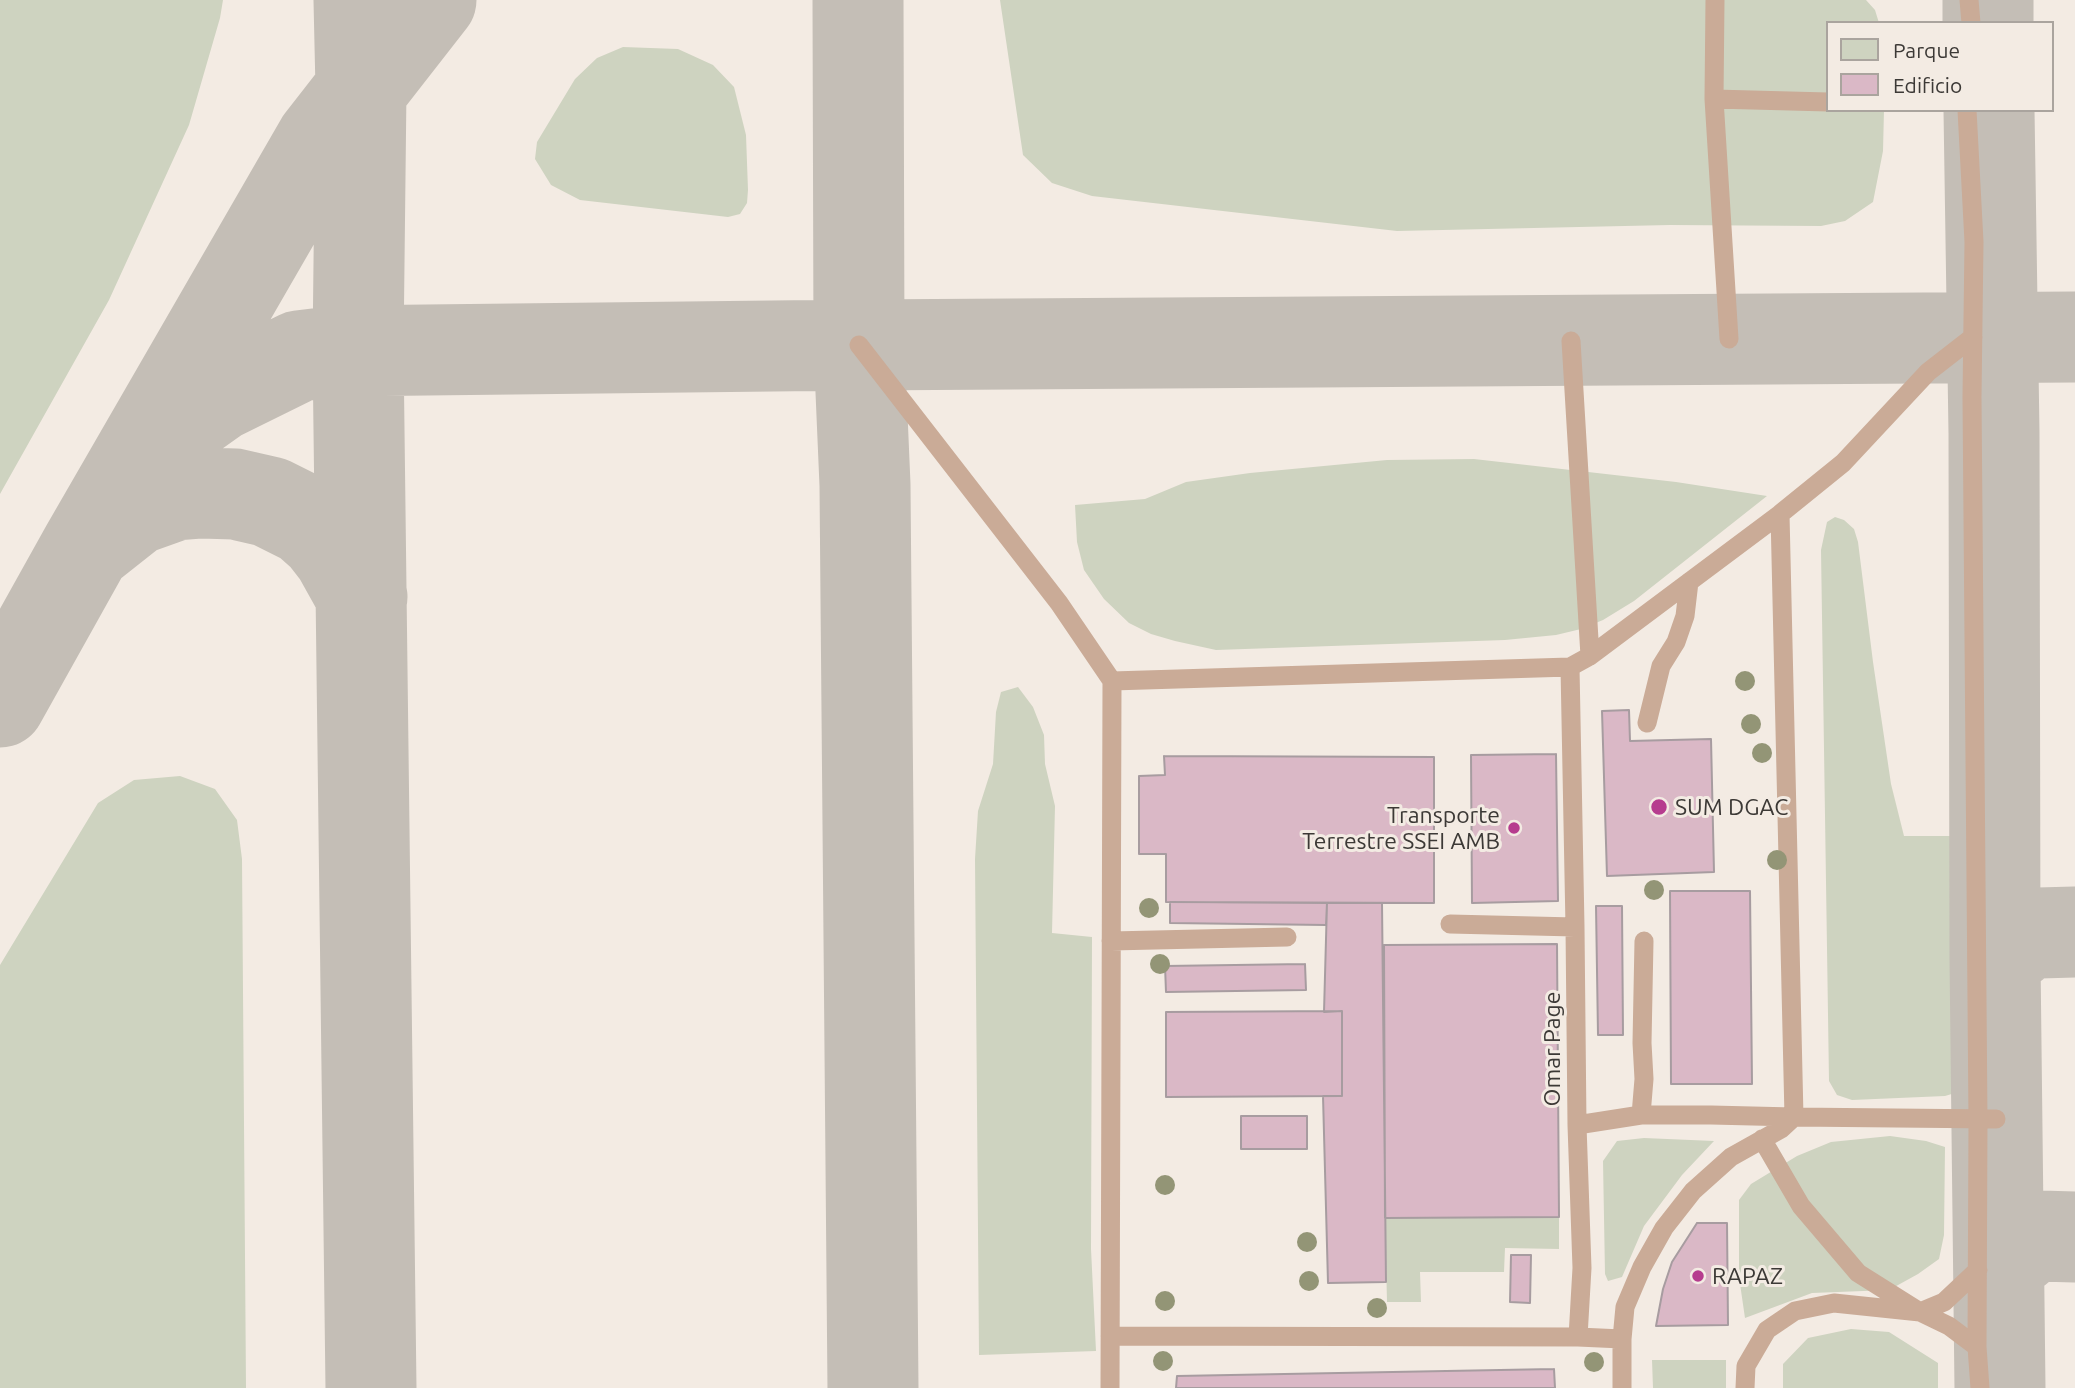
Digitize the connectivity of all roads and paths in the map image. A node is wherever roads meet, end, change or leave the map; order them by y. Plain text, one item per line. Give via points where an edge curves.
1 (1715, 0) edge
2 (1969, 0) edge
3 (1971, 21) edge
4 (1714, 99) junction
5 (1826, 102) edge
6 (1967, 112) edge
7 (1973, 337) junction
8 (1729, 339) dead end
9 (1571, 341) dead end
10 (859, 345) dead end
11 (1780, 514) junction
12 (1689, 582) junction
13 (1590, 656) junction
14 (1570, 667) junction
15 (1112, 681) junction
16 (1647, 723) dead end
17 (1450, 924) dead end
18 (1575, 927) junction
19 (1287, 937) dead end
20 (1111, 941) junction
21 (1644, 942) dead end
22 (1642, 1115) junction
23 (1794, 1117) junction
24 (1987, 1120) junction
25 (1577, 1125) junction
26 (1762, 1139) junction
27 (1978, 1270) junction
28 (1920, 1312) junction
29 (1110, 1336) junction
30 (1578, 1337) junction
31 (1622, 1339) junction
32 (1977, 1347) junction
33 (1110, 1388) edge
34 (1622, 1388) edge
35 (1745, 1388) edge
36 (1980, 1388) edge

1 - 4 lane
2 - 3 lane
4 - 5 lane
4 - 8 lane
6 - 7 lane
7 - 11 lane via 1928,372 1843,463
7 - 24 lane
9 - 13 lane
10 - 15 lane via 1059,603
11 - 12 lane
11 - 23 lane
12 - 13 lane
12 - 16 lane via 1685,616 1661,666
13 - 14 lane
14 - 15 lane
14 - 18 lane, Omar Page
15 - 20 lane
17 - 18 lane
18 - 25 lane, Omar Page
19 - 20 lane
20 - 29 lane
21 - 22 lane
22 - 23 lane
22 - 25 lane
23 - 24 lane
23 - 26 lane
24 - 27 lane
25 - 30 lane, Omar Page via 1582,1268
26 - 28 lane via 1801,1206 1858,1273
26 - 31 lane via 1731,1157 1693,1191 1664,1228 1625,1307
27 - 28 lane via 1944,1303
27 - 32 lane
28 - 32 lane
28 - 35 lane via 1834,1303 1795,1311 1767,1330 1746,1366
29 - 30 lane
29 - 33 lane
30 - 31 lane
31 - 34 lane
32 - 36 lane

